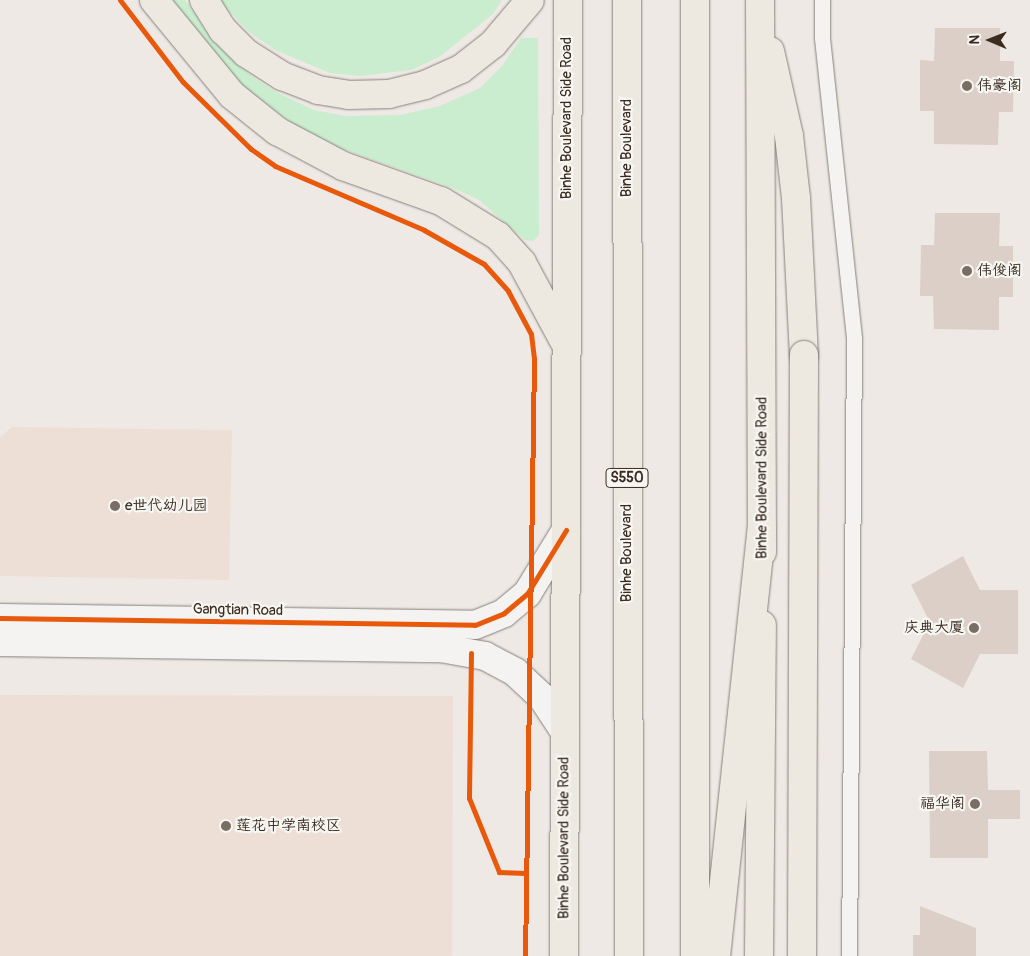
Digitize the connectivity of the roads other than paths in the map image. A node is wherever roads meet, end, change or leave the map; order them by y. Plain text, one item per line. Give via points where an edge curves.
1 (154, 0) edge
2 (204, 0) edge
3 (530, 0) edge
4 (568, 0) edge
5 (627, 0) edge
6 (695, 0) edge
7 (822, 0) edge
8 (760, 9) edge
9 (566, 346) junction
10 (762, 528) junction
11 (566, 530) junction
12 (0, 618) edge
13 (0, 642) edge
14 (564, 732) junction
15 (564, 956) edge
16 (630, 956) edge
17 (695, 956) edge
18 (716, 956) edge
19 (759, 956) edge
20 (802, 956) edge
21 (849, 956) edge

1 - 9 main road via 232,95 278,130 343,166 441,201 498,236 522,264
2 - 3 main road via 223,30 246,52 282,76 318,90 350,95 389,94 425,85 461,69 493,44
4 - 9 main road, Binhe Boulevard Side Road
5 - 16 main road, Binhe Boulevard / S550
6 - 17 main road
7 - 21 lane via 822,38 854,339
8 - 10 main road, Binhe Boulevard Side Road
8 - 20 main road, bridge via 789,136 801,254 804,355
9 - 11 main road, Binhe Boulevard Side Road
10 - 18 main road
10 - 19 main road, Binhe Boulevard Side Road
11 - 12 street, Gangtian Road via 546,565 517,604 504,614 475,625
11 - 14 main road, Binhe Boulevard Side Road
13 - 14 street via 441,648 485,656 515,672 542,697
14 - 15 main road, Binhe Boulevard Side Road

